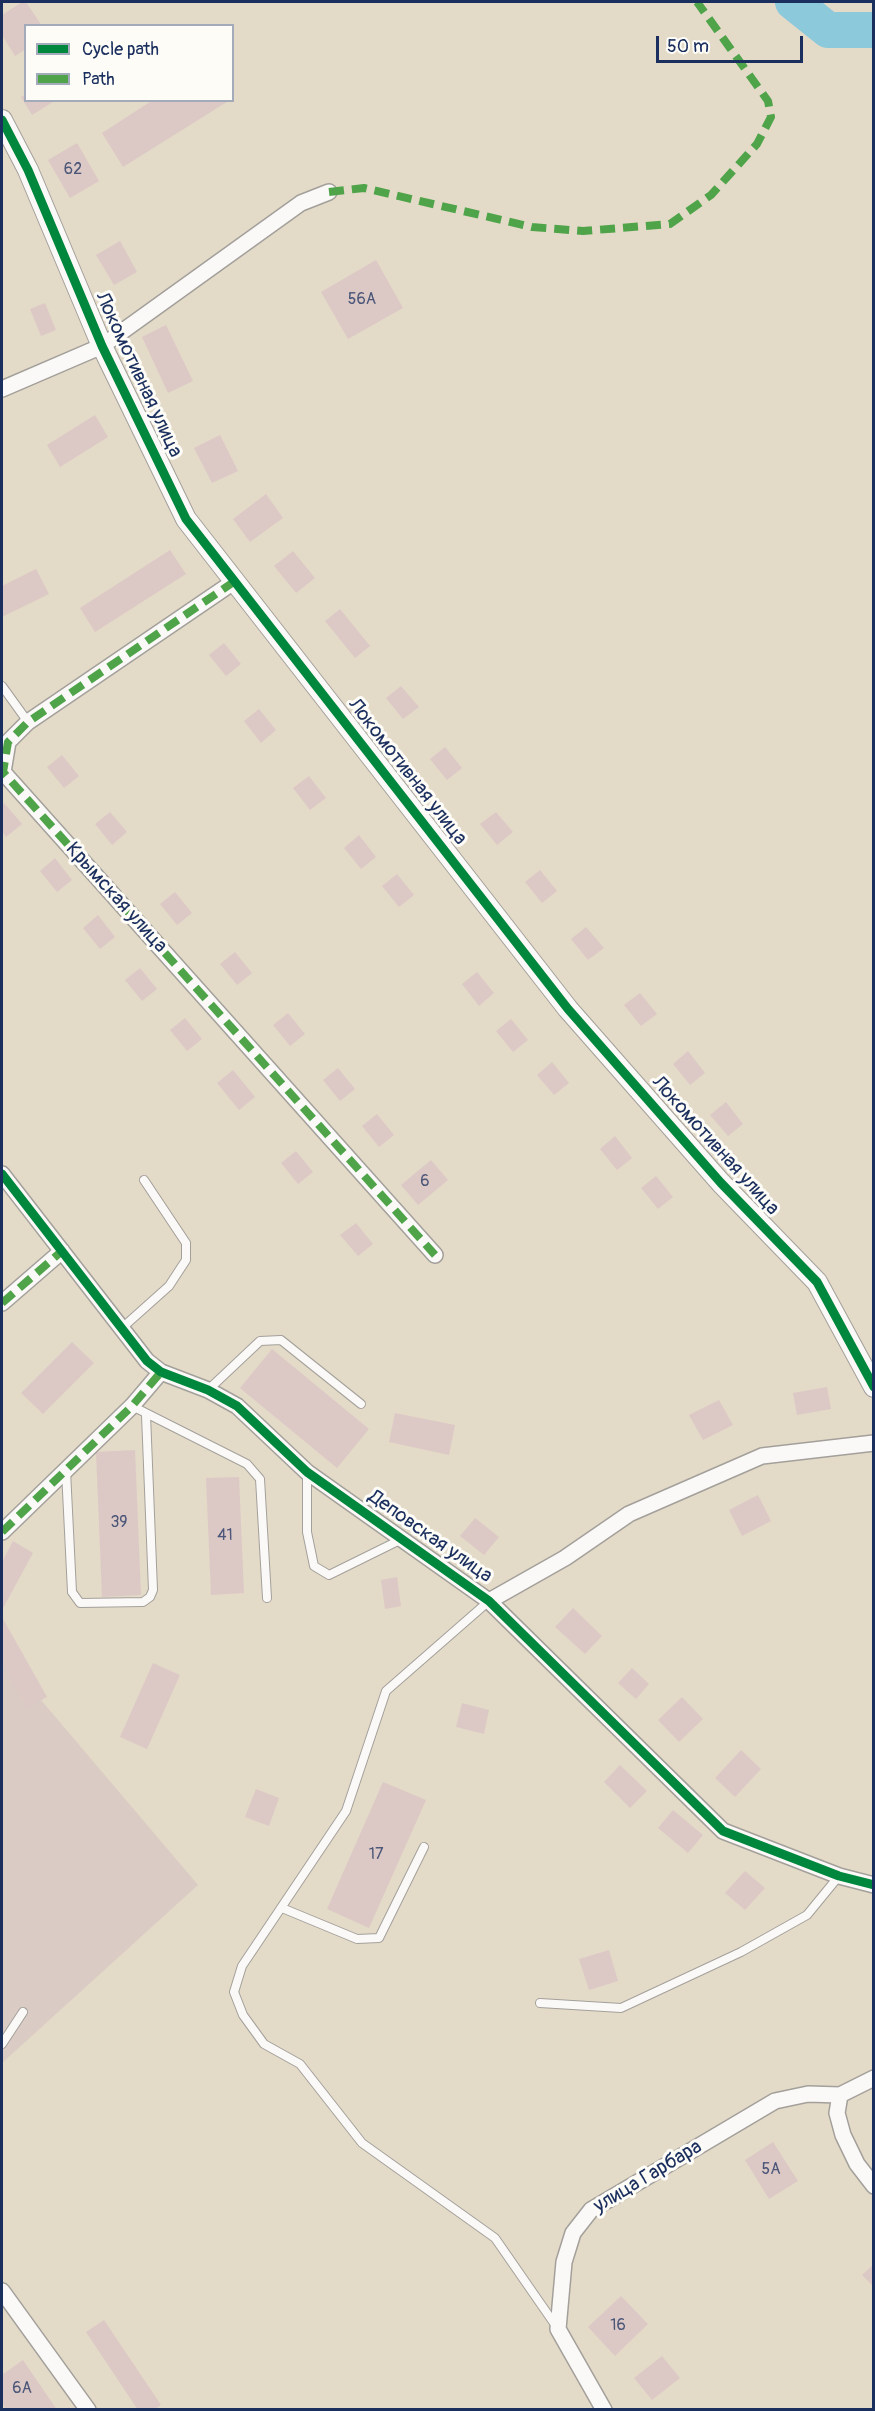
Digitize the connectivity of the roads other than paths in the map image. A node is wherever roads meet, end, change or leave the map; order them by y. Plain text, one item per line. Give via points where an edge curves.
1 (2, 120) edge
2 (328, 192) dead end
3 (102, 346) junction
4 (2, 389) edge
5 (235, 581) junction
6 (2, 686) edge
7 (28, 722) junction
8 (2, 1174) edge
9 (144, 1180) dead end
10 (62, 1251) junction
11 (435, 1255) dead end
12 (2, 1303) edge
13 (122, 1328) junction
14 (161, 1372) junction
15 (873, 1387) edge
16 (208, 1390) junction
17 (361, 1404) dead end
18 (132, 1406) junction
19 (147, 1415) junction
20 (873, 1443) edge
21 (66, 1469) junction
22 (307, 1472) junction
23 (2, 1532) edge
24 (402, 1539) junction
25 (267, 1598) dead end
26 (489, 1601) junction
27 (424, 1847) dead end
28 (839, 1876) junction
29 (873, 1885) edge
30 (282, 1908) junction
31 (540, 2003) dead end
32 (23, 2012) dead end
33 (2, 2044) edge
34 (873, 2078) edge
35 (840, 2095) junction
36 (873, 2186) edge
37 (2, 2291) edge
38 (558, 2329) junction
39 (88, 2409) edge
40 (603, 2409) edge

1 - 3 street, Локомотивная улица via 28,170
2 - 3 street via 301,203
3 - 4 street
3 - 5 street, Локомотивная улица via 186,519
5 - 7 street, Крымская улица
5 - 15 street, Локомотивная улица via 568,1009 721,1183 817,1282
6 - 7 lane
7 - 11 street, Крымская улица via 8,742 3,772
8 - 10 street, Деповская улица
9 - 13 lane via 186,1243 186,1260 170,1286
10 - 12 street
10 - 13 street, Деповская улица
13 - 14 street, Деповская улица via 147,1361
14 - 16 street, Деповская улица
14 - 18 street
16 - 17 lane via 260,1341 281,1340
16 - 22 street, Деповская улица via 237,1407
18 - 19 lane
18 - 21 street
19 - 21 lane via 153,1590 143,1602 80,1603 72,1592
19 - 25 lane via 247,1464 260,1479
20 - 26 street via 762,1456 629,1514 565,1558
21 - 23 street
22 - 24 street, Деповская улица
22 - 24 lane via 307,1532 314,1566 328,1575
24 - 26 street, Деповская улица
26 - 28 street, Деповская улица via 723,1831
26 - 30 lane via 386,1691 346,1811
27 - 30 lane via 379,1938 357,1939
28 - 29 street, Деповская улица
28 - 31 lane via 807,1915 741,1952 621,2008
30 - 38 lane via 242,1966 234,1992 243,2015 264,2044 300,2064 363,2143 495,2238
32 - 33 lane
34 - 35 street
35 - 36 street via 837,2114 843,2135
35 - 38 street, улица Гарбара via 808,2094 775,2101 591,2210 573,2233 564,2262
37 - 39 street
38 - 40 street

